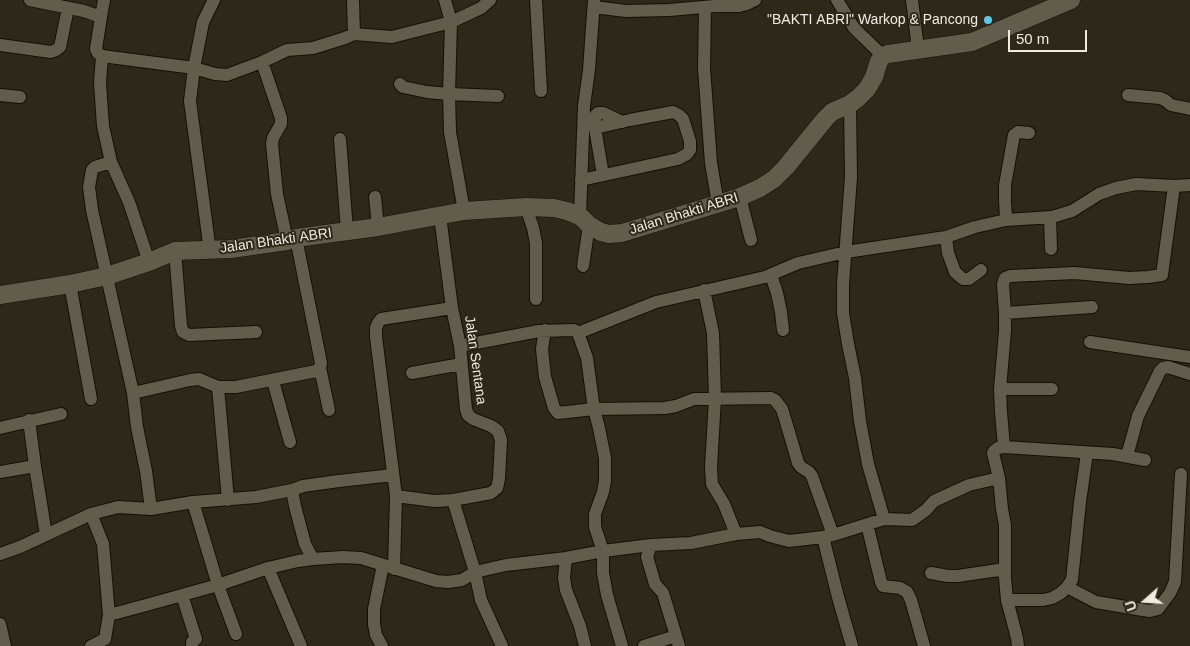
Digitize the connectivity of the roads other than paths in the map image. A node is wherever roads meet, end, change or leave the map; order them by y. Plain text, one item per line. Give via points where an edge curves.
1 (30, 0) edge
2 (104, 0) edge
3 (214, 0) edge
4 (353, 0) edge
5 (445, 0) edge
6 (489, 0) edge
7 (536, 0) edge
8 (755, 0) edge
9 (837, 0) edge
10 (912, 0) edge
11 (1071, 0) edge
12 (594, 4) edge
13 (1052, 4) edge
14 (705, 7) junction
15 (68, 8) junction
16 (101, 17) junction
17 (451, 22) junction
18 (354, 34) junction
19 (0, 45) edge
20 (918, 49) junction
21 (102, 56) junction
22 (883, 56) junction
23 (262, 62) junction
24 (194, 68) junction
25 (400, 84) dead end
26 (540, 91) dead end
27 (449, 94) junction
28 (0, 95) edge
29 (1128, 95) dead end
30 (498, 96) dead end
31 (20, 98) dead end
32 (850, 104) junction
33 (1190, 109) edge
34 (1029, 133) dead end
35 (340, 139) dead end
36 (111, 162) junction
37 (603, 175) junction
38 (581, 180) junction
39 (1190, 185) edge
40 (1174, 186) junction
41 (375, 197) dead end
42 (740, 197) junction
43 (718, 204) junction
44 (526, 207) junction
45 (464, 211) junction
46 (440, 216) junction
47 (1050, 217) junction
48 (584, 220) junction
49 (1006, 220) junction
50 (378, 227) junction
51 (347, 231) junction
52 (946, 237) junction
53 (292, 240) junction
54 (751, 240) dead end
55 (1051, 248) dead end
56 (175, 251) junction
57 (210, 251) junction
58 (846, 252) junction
59 (149, 262) junction
60 (584, 266) dead end
61 (980, 270) dead end
62 (771, 274) junction
63 (107, 276) junction
64 (70, 284) junction
65 (704, 290) junction
66 (0, 295) edge
67 (536, 299) dead end
68 (1092, 307) dead end
69 (452, 308) junction
70 (1006, 313) junction
71 (545, 330) junction
72 (783, 330) dead end
73 (256, 332) dead end
74 (578, 333) junction
75 (1090, 342) dead end
76 (460, 346) junction
77 (1190, 357) edge
78 (461, 364) junction
79 (320, 368) junction
80 (412, 372) dead end
81 (1190, 374) edge
82 (273, 380) junction
83 (218, 387) junction
84 (1000, 389) junction
85 (1052, 389) dead end
86 (133, 393) junction
87 (715, 398) junction
88 (92, 399) dead end
89 (594, 409) junction
90 (329, 410) dead end
91 (61, 414) dead end
92 (29, 420) junction
93 (0, 428) edge
94 (290, 442) dead end
95 (1004, 447) junction
96 (1087, 453) junction
97 (1126, 456) junction
98 (1145, 460) dead end
99 (35, 466) junction
100 (0, 472) edge
101 (1181, 474) dead end
102 (393, 475) junction
103 (1000, 478) junction
104 (292, 490) junction
105 (396, 496) junction
106 (228, 500) junction
107 (453, 500) junction
108 (193, 502) junction
109 (151, 509) junction
110 (1185, 512) edge
111 (91, 514) junction
112 (884, 519) junction
113 (867, 524) junction
114 (736, 534) junction
115 (46, 535) junction
116 (828, 536) junction
117 (651, 545) junction
118 (603, 551) junction
119 (0, 554) edge
120 (566, 558) junction
121 (313, 559) junction
122 (389, 567) junction
123 (268, 568) junction
124 (1005, 569) junction
125 (475, 572) junction
126 (931, 573) dead end
127 (218, 585) junction
128 (1067, 587) junction
129 (182, 596) junction
130 (1007, 600) junction
131 (109, 615) junction
132 (0, 624) edge
133 (236, 634) dead end
134 (678, 641) edge
135 (108, 642) edge
136 (5, 646) edge
137 (91, 646) edge
138 (192, 646) edge
139 (302, 646) edge
140 (382, 646) edge
141 (502, 646) edge
142 (585, 646) edge
143 (622, 646) edge
144 (644, 646) edge
145 (852, 646) edge
146 (924, 646) edge
147 (1018, 646) edge

1 - 15 street
2 - 16 street
3 - 24 street via 203,22
4 - 18 street
5 - 17 street
6 - 17 street via 481,8
7 - 26 street
8 - 14 street via 739,6
9 - 22 street via 854,28
10 - 20 street
11 - 13 street
12 - 14 street via 634,11
12 - 38 street
13 - 20 street via 972,42
14 - 43 street via 704,68 711,162
15 - 16 street
15 - 19 street via 60,46 56,50
16 - 21 street via 96,49
17 - 18 street via 392,37
17 - 27 street
18 - 23 street via 313,48 287,50
20 - 22 street
21 - 24 street
21 - 36 street via 103,126
22 - 32 street, Jalan Bhakti ABRI via 867,89
23 - 24 street via 227,75
23 - 53 street via 281,118 272,144 277,194
24 - 57 street via 190,101
25 - 27 street
27 - 30 street
27 - 45 street via 450,132
28 - 31 street
29 - 33 street via 1160,98 1171,105
32 - 42 street, Jalan Bhakti ABRI via 824,119 774,179
32 - 58 street via 851,177
34 - 49 street via 1014,135 1006,185
35 - 51 street
36 - 59 street via 130,202
36 - 63 street via 92,170 89,187
37 - 37 street via 688,154 690,141 683,119 673,112 595,128
37 - 38 street
38 - 48 street
39 - 40 street
40 - 47 street via 1145,184 1116,188 1099,194 1072,211
40 - 70 street via 1162,275 1148,278 1075,274 1010,276 1003,284
41 - 50 street
42 - 43 street, Jalan Bhakti ABRI
42 - 54 street
43 - 48 street, Jalan Bhakti ABRI via 622,234 600,232
44 - 45 street, Jalan Bhakti ABRI
44 - 48 street, Jalan Bhakti ABRI via 554,208
44 - 67 street via 536,243
45 - 46 street, Jalan Bhakti ABRI
46 - 50 street, Jalan Bhakti ABRI
46 - 69 street, Jalan Sentana
47 - 49 street
47 - 55 street
48 - 60 street
49 - 52 street
50 - 51 street, Jalan Bhakti ABRI
51 - 53 street, Jalan Bhakti ABRI
52 - 58 street
52 - 61 street via 954,272 963,279 969,279
53 - 57 street, Jalan Bhakti ABRI
53 - 79 street
56 - 57 street, Jalan Bhakti ABRI
56 - 59 street, Jalan Bhakti ABRI
56 - 73 street via 183,332 189,335
58 - 62 street via 798,263
58 - 112 street via 843,313 868,464
59 - 63 street, Jalan Bhakti ABRI
62 - 65 street
62 - 72 street
63 - 64 street, Jalan Bhakti ABRI
63 - 86 street
64 - 66 street, Jalan Bhakti ABRI
64 - 88 street
65 - 74 street via 656,302
65 - 87 street via 713,332
68 - 70 street
69 - 76 street, Jalan Sentana
69 - 102 street via 381,319 378,323 376,337
70 - 84 street
71 - 74 street via 574,330
71 - 76 street
71 - 89 street via 542,350 545,377 556,412
74 - 89 street via 587,358
75 - 77 street
76 - 78 street, Jalan Sentana
78 - 80 street
78 - 107 street, Jalan Sentana via 468,415 498,431 501,440 499,479 497,488 491,493
79 - 82 street
79 - 90 street
81 - 97 street via 1168,367 1160,371 1138,416
82 - 83 street
82 - 94 street
83 - 86 street via 199,379
83 - 106 street
84 - 85 street
84 - 95 street
86 - 109 street
87 - 89 street via 694,399 665,408
87 - 114 street via 712,484
87 - 116 street via 772,398 778,403 798,463 812,476
89 - 118 street via 605,458 606,481 595,514 595,527
91 - 92 street
92 - 93 street
92 - 99 street
95 - 96 street
95 - 103 street via 994,453
96 - 97 street
96 - 128 street via 1072,580
97 - 98 street
99 - 100 street
99 - 115 street
101 - 110 street
102 - 104 street
102 - 105 street
103 - 112 street via 969,485 934,501 912,520
103 - 124 street
104 - 106 street
104 - 121 street via 305,544
105 - 107 street
105 - 122 street
106 - 108 street
107 - 125 street
108 - 109 street
108 - 127 street
109 - 111 street via 118,507
110 - 128 street via 1175,582 1158,609 1150,611 1096,602
111 - 115 street
111 - 131 street via 104,544
112 - 113 street
113 - 116 street
113 - 146 street via 882,582 884,586 907,592
114 - 116 street via 760,532 789,540
114 - 117 street via 691,543
115 - 119 street
116 - 145 street
117 - 118 street
117 - 134 street via 647,557 652,577 663,593
118 - 120 street
118 - 143 street via 607,595
120 - 125 street
120 - 142 street via 566,590
121 - 122 street via 361,558
121 - 123 street
122 - 125 street via 436,582 462,580
122 - 140 street via 374,609 376,635
123 - 127 street
123 - 139 street
124 - 126 street via 958,576
124 - 130 street
125 - 141 street via 482,600
127 - 129 street
127 - 133 street
128 - 130 street via 1052,598 1043,600
129 - 131 street
129 - 138 street via 196,639
130 - 147 street
131 - 135 street
132 - 136 street
134 - 144 street
135 - 137 street

